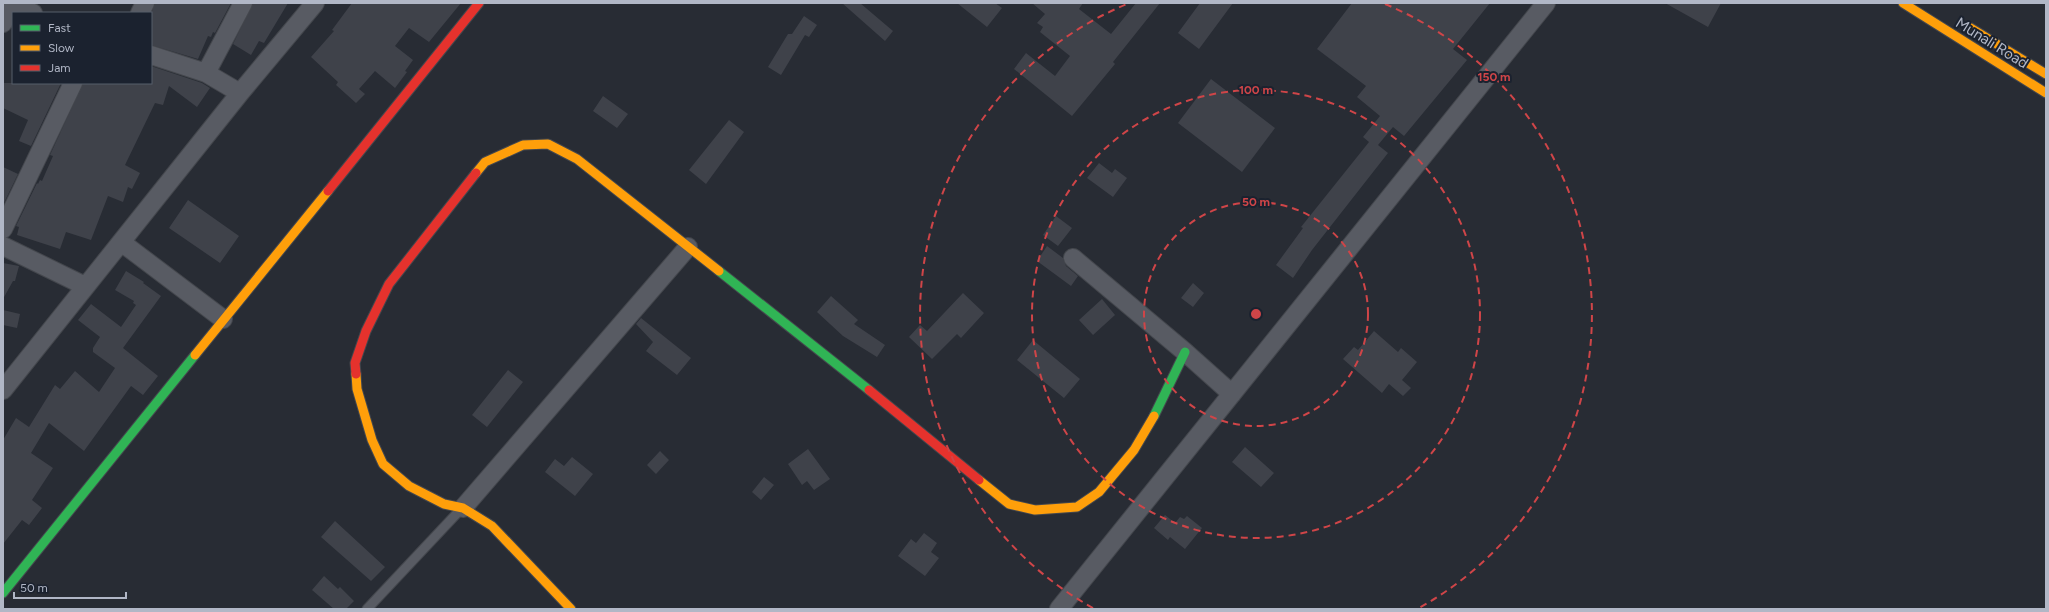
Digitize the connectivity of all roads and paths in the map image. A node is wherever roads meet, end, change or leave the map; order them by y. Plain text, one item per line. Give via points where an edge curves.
1 (145, 3) edge
2 (243, 3) edge
3 (315, 3) edge
4 (479, 3) edge
5 (1546, 3) edge
6 (1904, 3) edge
7 (10, 4) edge
8 (30, 12) edge
9 (140, 12) edge
10 (1958, 20) dead end
11 (3, 23) edge
12 (152, 55) edge
13 (206, 73) junction
14 (2046, 74) edge
15 (72, 84) edge
16 (240, 93) junction
17 (2046, 93) edge
18 (3, 229) edge
19 (121, 242) junction
20 (3, 246) edge
21 (688, 247) junction
22 (1073, 258) dead end
23 (85, 286) junction
24 (223, 319) junction
25 (1185, 352) junction
26 (3, 390) edge
27 (1232, 394) junction
28 (463, 508) junction
29 (3, 594) edge
30 (367, 609) edge
31 (571, 609) edge
32 (1059, 609) edge

1 - 9 street
2 - 13 street
3 - 16 street
4 - 24 street
5 - 27 street
6 - 17 street, Munali Road
7 - 8 street
7 - 11 street
10 - 14 street, Munali Road
12 - 13 street
13 - 16 street
15 - 18 street
16 - 19 street
19 - 23 street
19 - 24 street
20 - 23 street
21 - 25 street via 1009,504 1035,510 1077,507 1099,492 1134,450 1160,405
21 - 28 street
21 - 28 street via 578,159 548,144 523,145 485,162 389,284 366,332 355,363 357,389 372,440 383,464 409,486 444,504
22 - 25 street
23 - 26 street
24 - 29 street
25 - 27 street
27 - 32 street
28 - 30 lane
28 - 31 street via 492,526

